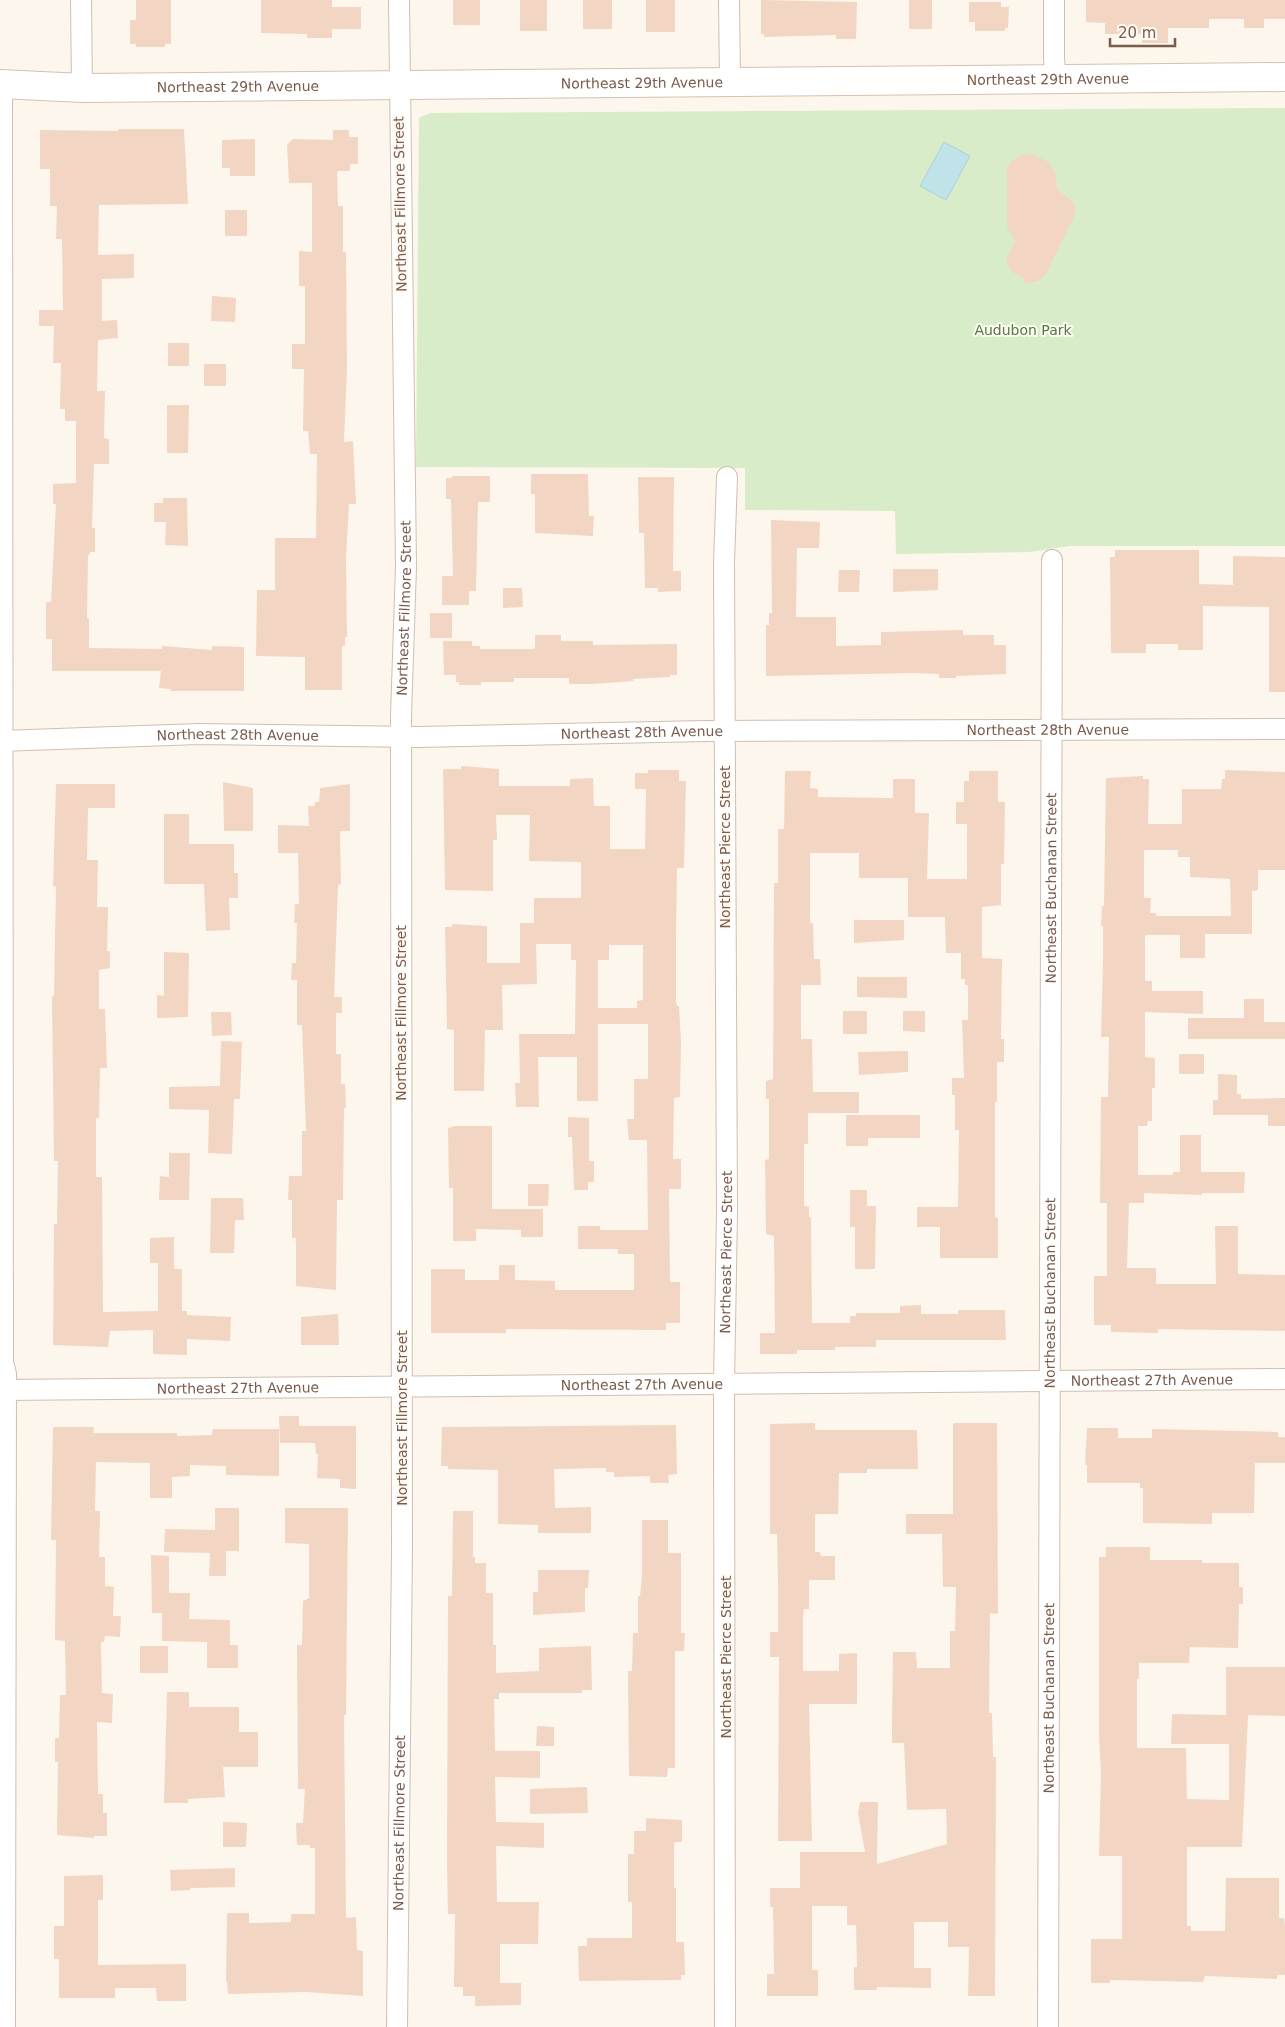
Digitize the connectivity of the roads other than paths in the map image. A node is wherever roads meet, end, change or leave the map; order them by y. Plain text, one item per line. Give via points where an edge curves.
1 (81, 0) edge
2 (399, 0) edge
3 (729, 0) edge
4 (1054, 0) edge
5 (1285, 77) edge
6 (1056, 79) junction
7 (730, 82) junction
8 (1, 84) edge
9 (399, 85) junction
10 (82, 88) junction
11 (727, 476) dead end
12 (1052, 560) dead end
13 (1053, 729) junction
14 (1285, 729) edge
15 (724, 731) junction
16 (400, 737) junction
17 (2, 740) edge
18 (1285, 1379) edge
19 (1049, 1381) junction
20 (724, 1384) junction
21 (402, 1388) junction
22 (3, 1390) edge
23 (5, 2027) edge
24 (397, 2027) edge
25 (725, 2027) edge
26 (1048, 2027) edge

1 - 10 street
2 - 9 street, Northeast Fillmore Street
3 - 7 street
4 - 6 street
5 - 6 street, Northeast 29th Avenue
6 - 7 street, Northeast 29th Avenue
7 - 9 street, Northeast 29th Avenue
8 - 10 street, Northeast 29th Avenue
8 - 17 street
9 - 10 street, Northeast 29th Avenue
9 - 16 street, Northeast Fillmore Street via 406,567
11 - 15 street, Northeast Pierce Street
12 - 13 street, Northeast Buchanan Street
13 - 14 street, Northeast 28th Avenue
13 - 15 street, Northeast 28th Avenue
13 - 19 street, Northeast Buchanan Street
15 - 16 street, Northeast 28th Avenue
15 - 20 street, Northeast Pierce Street via 727,1212
16 - 17 street, Northeast 28th Avenue via 198,734
16 - 21 street, Northeast Fillmore Street
17 - 22 street via 3,1362 6,1374
18 - 19 street, Northeast 27th Avenue
19 - 20 street, Northeast 27th Avenue
19 - 26 street, Northeast Buchanan Street
20 - 21 street, Northeast 27th Avenue
20 - 25 street, Northeast Pierce Street
21 - 22 street, Northeast 27th Avenue
21 - 24 street, Northeast Fillmore Street
22 - 23 street

